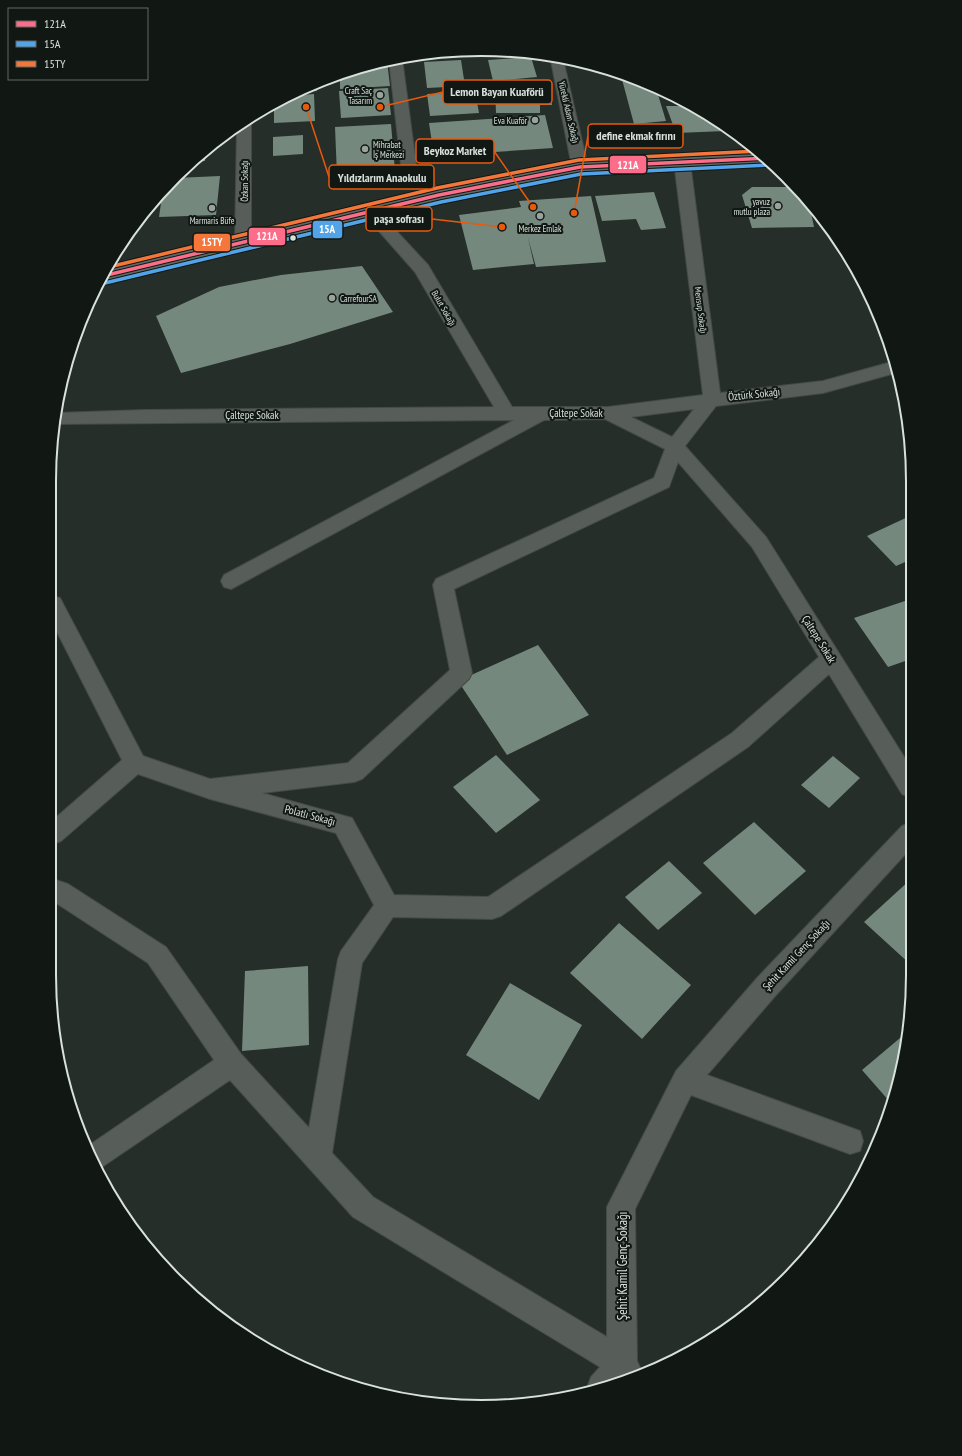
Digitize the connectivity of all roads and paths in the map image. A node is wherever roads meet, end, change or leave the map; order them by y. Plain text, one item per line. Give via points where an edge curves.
1 (557, 63) edge
2 (397, 64) edge
3 (244, 129) edge
4 (758, 158) edge
5 (682, 162) junction
6 (580, 167) junction
7 (439, 195) junction
8 (370, 212) junction
9 (243, 240) junction
10 (110, 274) edge
11 (891, 369) edge
12 (712, 399) junction
13 (506, 413) junction
14 (541, 413) junction
15 (608, 413) junction
16 (61, 419) edge
17 (675, 446) junction
18 (231, 581) dead end
19 (56, 610) edge
20 (831, 659) junction
21 (135, 763) junction
22 (906, 781) edge
23 (210, 789) junction
24 (56, 831) edge
25 (906, 838) edge
26 (56, 891) edge
27 (387, 906) junction
28 (232, 1063) junction
29 (685, 1080) junction
30 (850, 1141) dead end
31 (97, 1156) edge
32 (318, 1158) junction
33 (626, 1370) edge
34 (616, 1378) edge

1 - 6 street, Yürekli Adam Sokağı
2 - 7 street via 410,174
3 - 9 street, Özkan Sokağı
4 - 5 main road
5 - 6 main road
5 - 12 street, Mensup Sokağı
6 - 7 main road
7 - 8 main road
8 - 9 main road
8 - 13 street, Bulut Sokağı via 422,269
9 - 10 main road
11 - 12 street, Öztürk Sokağı via 823,386
12 - 15 street, Öztürk Sokağı
12 - 17 street
13 - 14 street, Çaltepe Sokak
13 - 16 street, Çaltepe Sokak
14 - 15 street, Çaltepe Sokak
14 - 18 street
15 - 17 street, Çaltepe Sokak
17 - 20 street, Çaltepe Sokak via 759,542
17 - 23 street via 662,482 443,585 460,673 354,772
19 - 21 street
20 - 22 street, Çaltepe Sokak
20 - 27 street via 740,740 492,908
21 - 23 street, Polatlı Sokağı
21 - 24 street
23 - 27 street, Polatlı Sokağı via 344,825
25 - 29 street, Şehit Kamil Genç Sokağı via 768,986
26 - 28 street via 156,955
27 - 32 street via 350,959
28 - 31 street
28 - 32 street
29 - 30 street
29 - 33 street, Şehit Kamil Genç Sokağı via 621,1208
32 - 33 street via 363,1207
33 - 34 street

